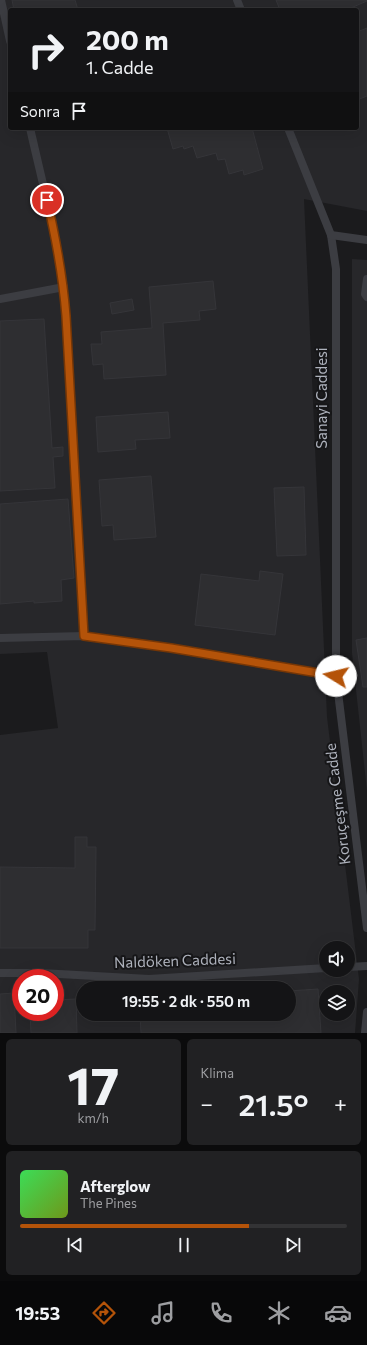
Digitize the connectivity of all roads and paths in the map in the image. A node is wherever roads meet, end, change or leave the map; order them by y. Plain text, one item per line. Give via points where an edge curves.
1 (1, 0) edge
2 (8, 32) edge
3 (30, 130) edge
4 (289, 130) edge
5 (331, 235) junction
6 (367, 240) edge
7 (367, 279) edge
8 (64, 287) junction
9 (367, 297) edge
10 (0, 299) edge
11 (84, 636) junction
12 (0, 638) edge
13 (336, 676) junction
14 (367, 928) edge
15 (367, 966) edge
16 (355, 967) edge
17 (319, 968) edge
18 (0, 973) edge
19 (367, 1012) edge
20 (365, 1033) edge

1 - 2 street
3 - 8 street via 57,243
4 - 5 street, Sanayi Caddesi
5 - 6 street
5 - 13 street, Sanayi Caddesi via 336,269
7 - 9 street
8 - 10 street
8 - 11 street
11 - 12 street
11 - 13 street
13 - 14 street, Koruçeşme Cadde
15 - 16 street
17 - 18 street, Naldöken Caddesi via 149,979
19 - 20 street

